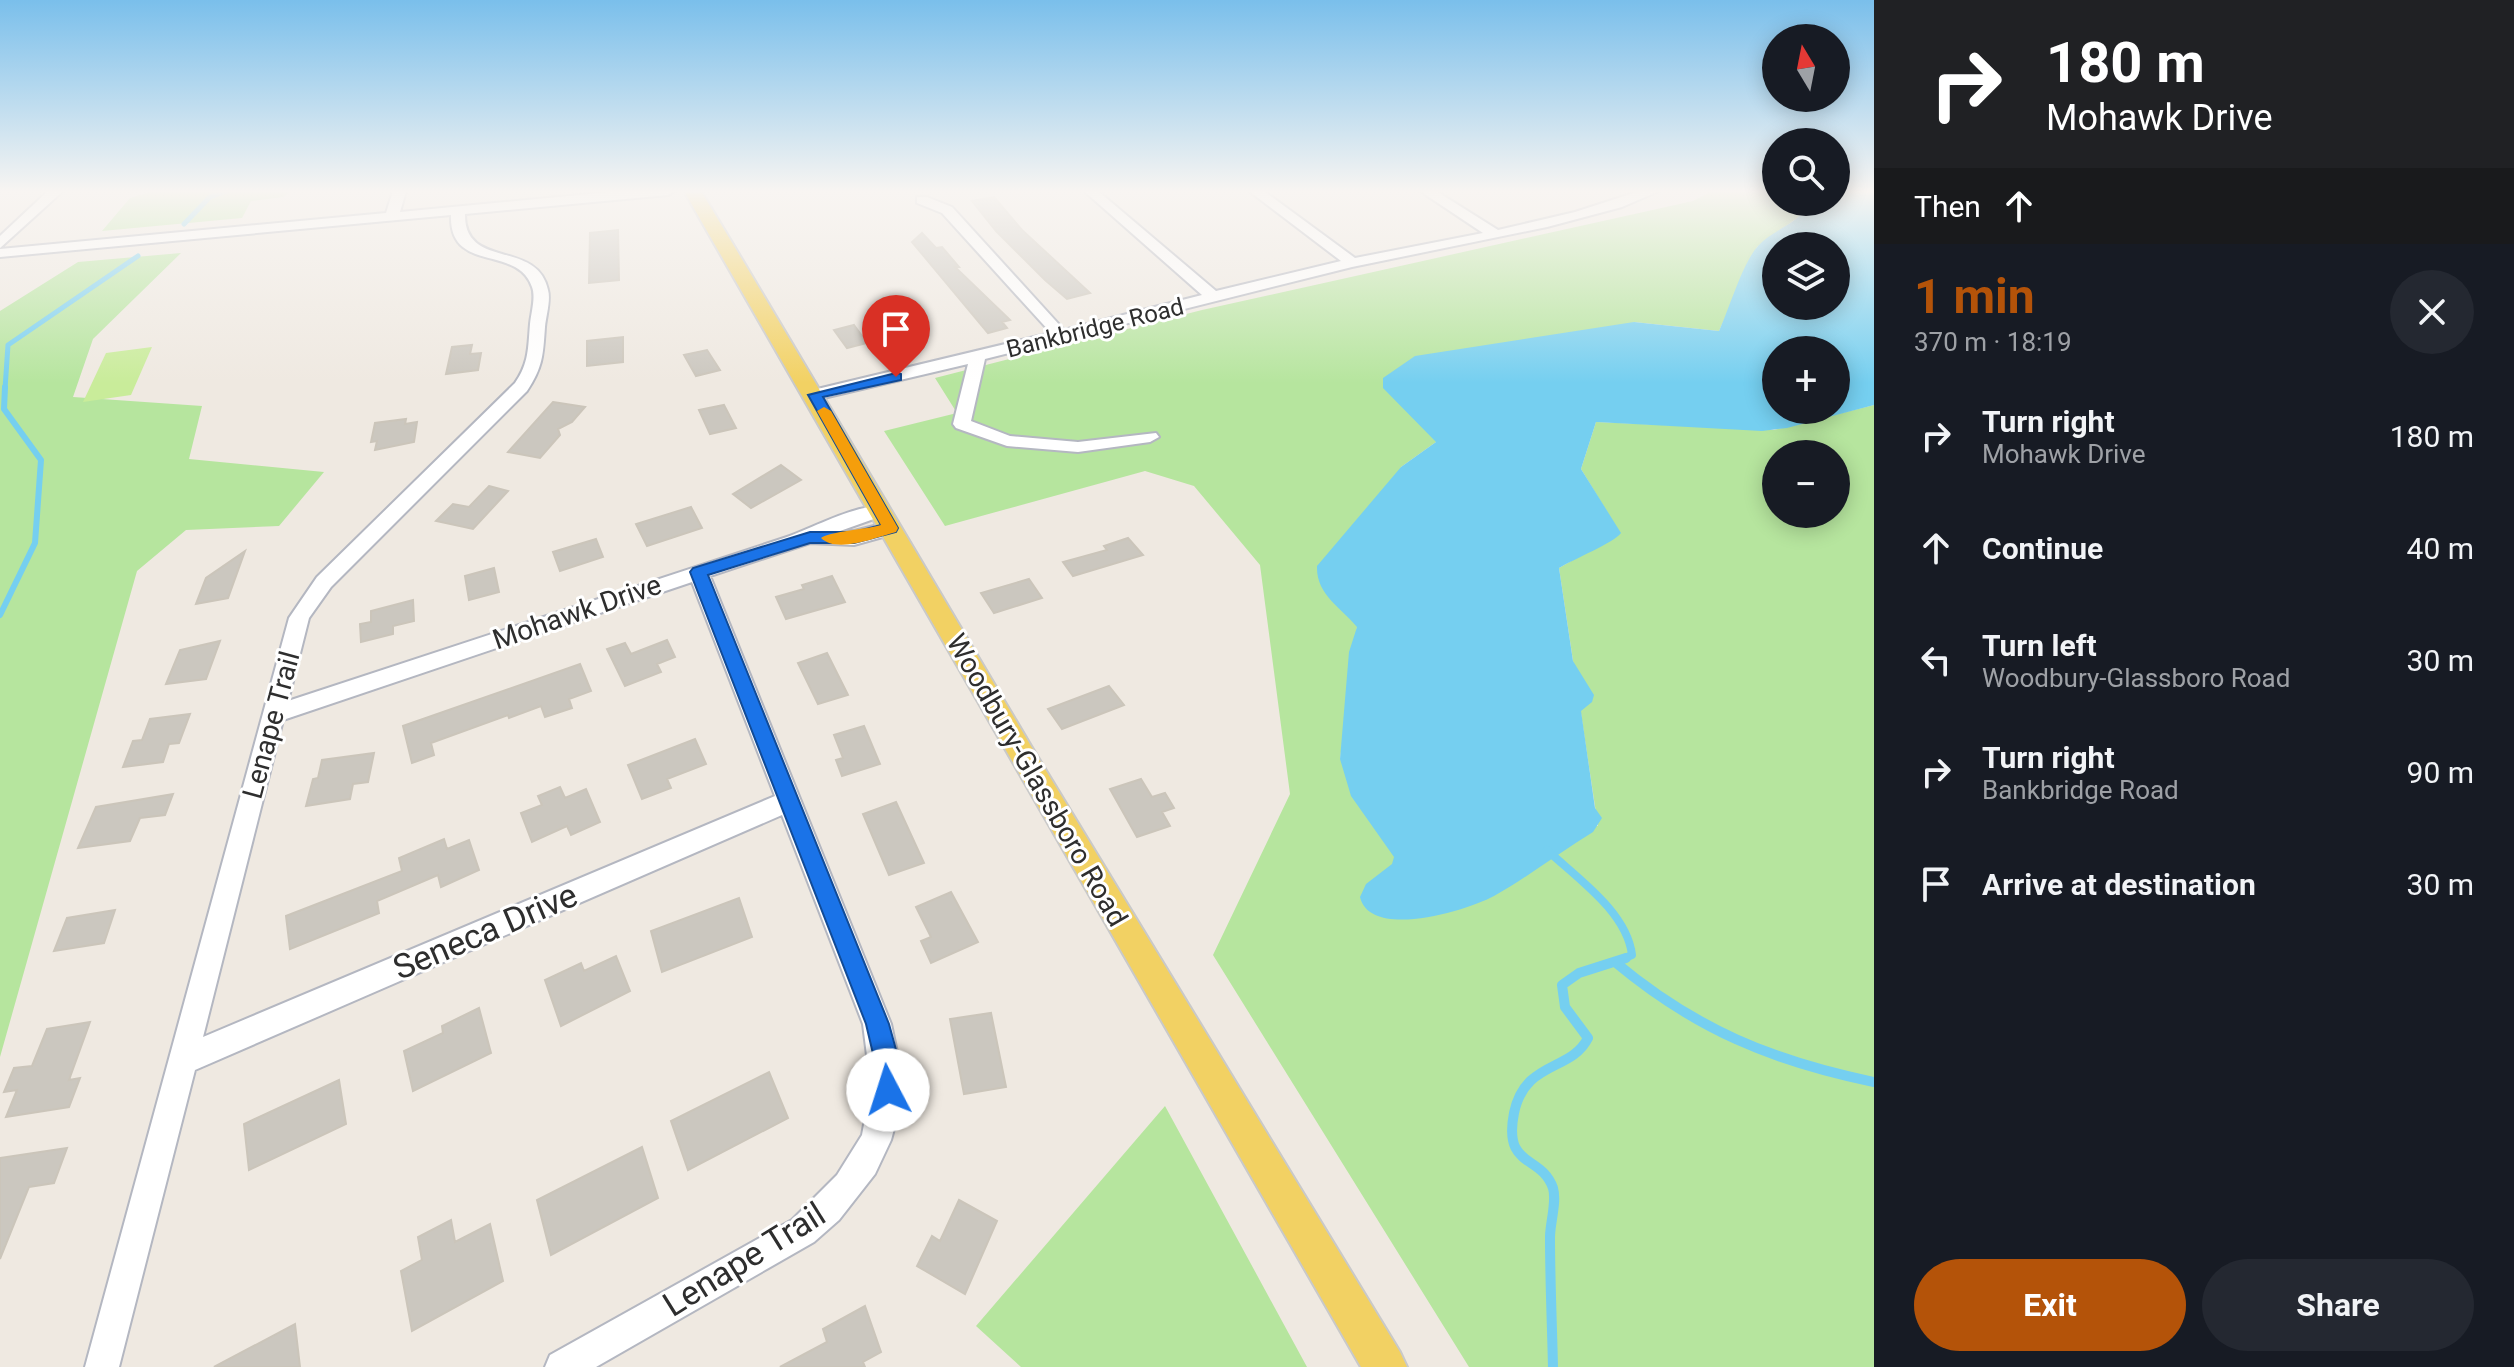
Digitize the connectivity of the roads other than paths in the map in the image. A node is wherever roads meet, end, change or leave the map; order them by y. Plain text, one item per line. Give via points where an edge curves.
1 (494, 255) edge
2 (730, 255) edge
3 (988, 255) edge
4 (1165, 255) edge
5 (1341, 255) edge
6 (1392, 255) edge
7 (1352, 263) junction
8 (1215, 298) junction
9 (1060, 334) junction
10 (977, 359) junction
11 (815, 395) junction
12 (1150, 437) dead end
13 (884, 520) junction
14 (698, 572) junction
15 (275, 714) junction
16 (789, 801) junction
17 (181, 1061) junction
18 (102, 1367) edge
19 (562, 1367) edge
20 (1385, 1367) edge

1 - 15 street, Lenape Trail via 524,266 537,278 541,290 534,368 308,602 299,618
2 - 11 main road, Woodbury-Glassboro Road
3 - 9 street
4 - 8 street
5 - 7 street
6 - 7 street, Bankbridge Road
7 - 8 street, Bankbridge Road
8 - 9 street, Bankbridge Road
9 - 10 street, Bankbridge Road
10 - 11 street, Bankbridge Road
10 - 12 street via 962,424 1007,441 1078,447
11 - 13 main road, Woodbury-Glassboro Road
13 - 14 street, Mohawk Drive via 854,538 810,538
13 - 20 main road, Woodbury-Glassboro Road
14 - 15 street, Mohawk Drive
14 - 16 street, Lenape Trail
15 - 17 street, Lenape Trail
16 - 17 street, Seneca Drive
16 - 19 street, Lenape Trail via 886,1058 888,1090 872,1152 834,1205 803,1231
17 - 18 street, Lenape Trail

